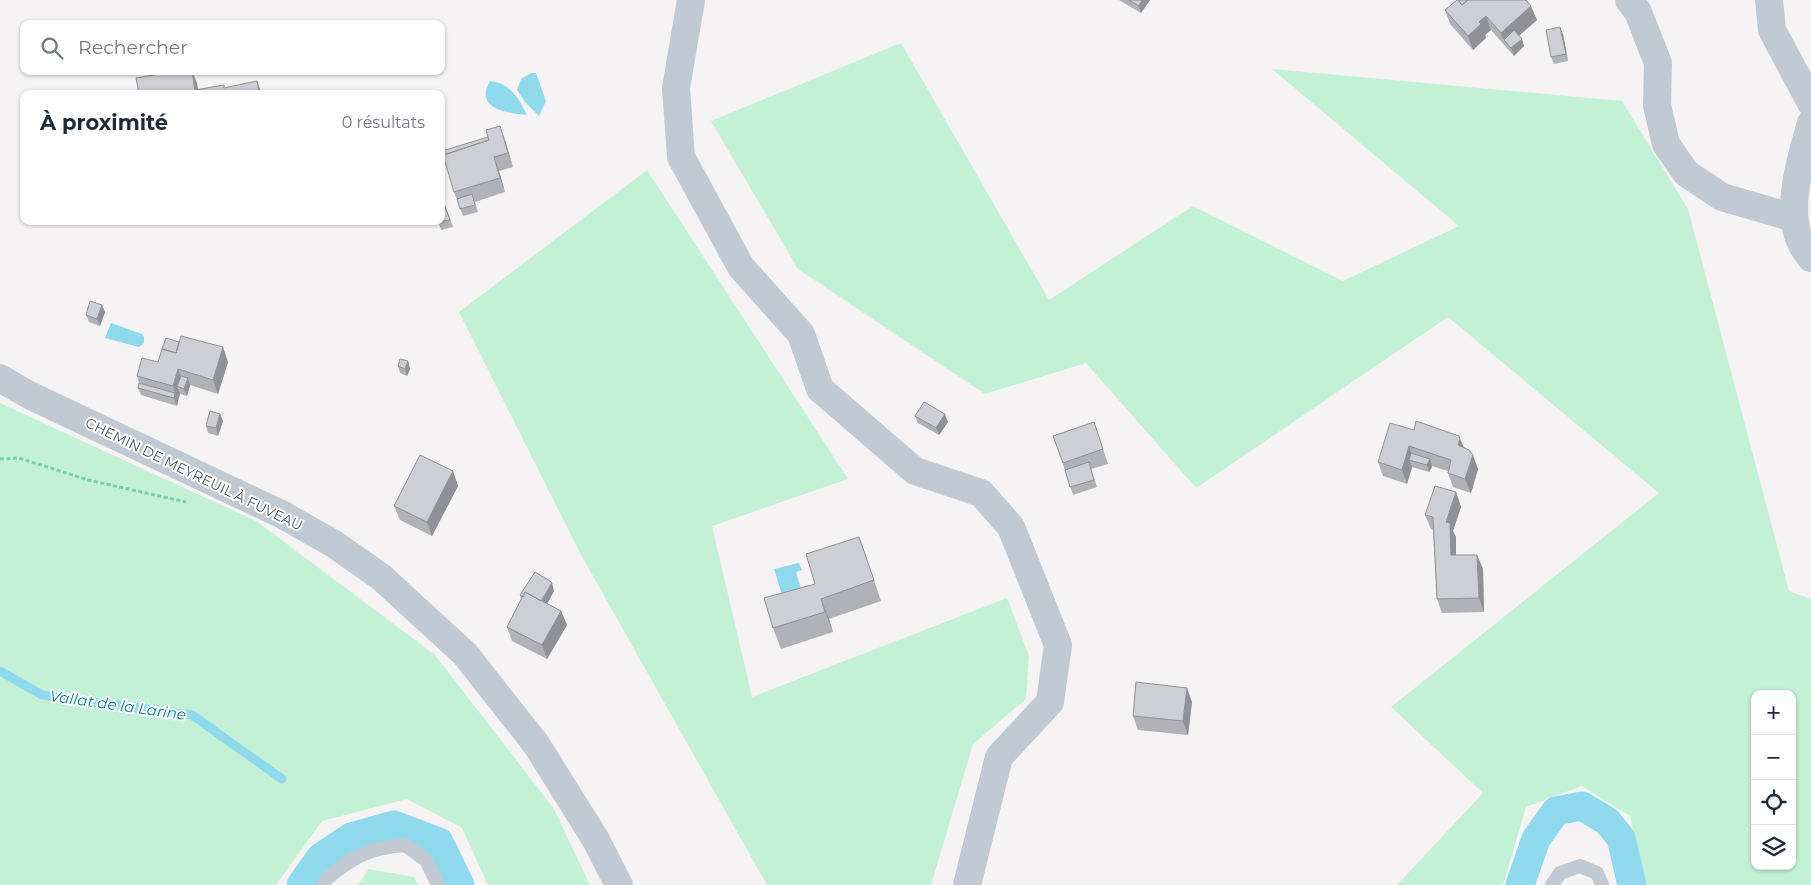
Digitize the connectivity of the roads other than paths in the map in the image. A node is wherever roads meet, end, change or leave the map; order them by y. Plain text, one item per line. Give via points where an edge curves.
1 (691, 0) edge
2 (1629, 0) edge
3 (1768, 0) edge
4 (1811, 103) edge
5 (1811, 123) edge
6 (1794, 218) junction
7 (1811, 258) edge
8 (0, 378) edge
9 (324, 885) edge
10 (438, 885) edge
11 (619, 885) edge
12 (966, 885) edge
13 (1552, 885) edge
14 (1602, 885) edge

1 - 12 street via 676,88 682,157 741,267 801,334 820,389 915,471 981,493 1011,527 1058,646 1050,702 998,757
2 - 6 street via 1638,12 1658,63 1657,105 1666,144 1686,173 1722,197
3 - 4 street via 1772,30
5 - 6 street via 1795,195
6 - 7 street via 1801,244
8 - 11 street, CHEMIN DE MEYREUIL À FUVEAU via 29,395 284,514 381,577 465,654 536,744 596,840
9 - 10 lane via 326,878 349,860 382,847 405,845 426,860
13 - 14 lane via 1560,873 1580,866 1597,873

